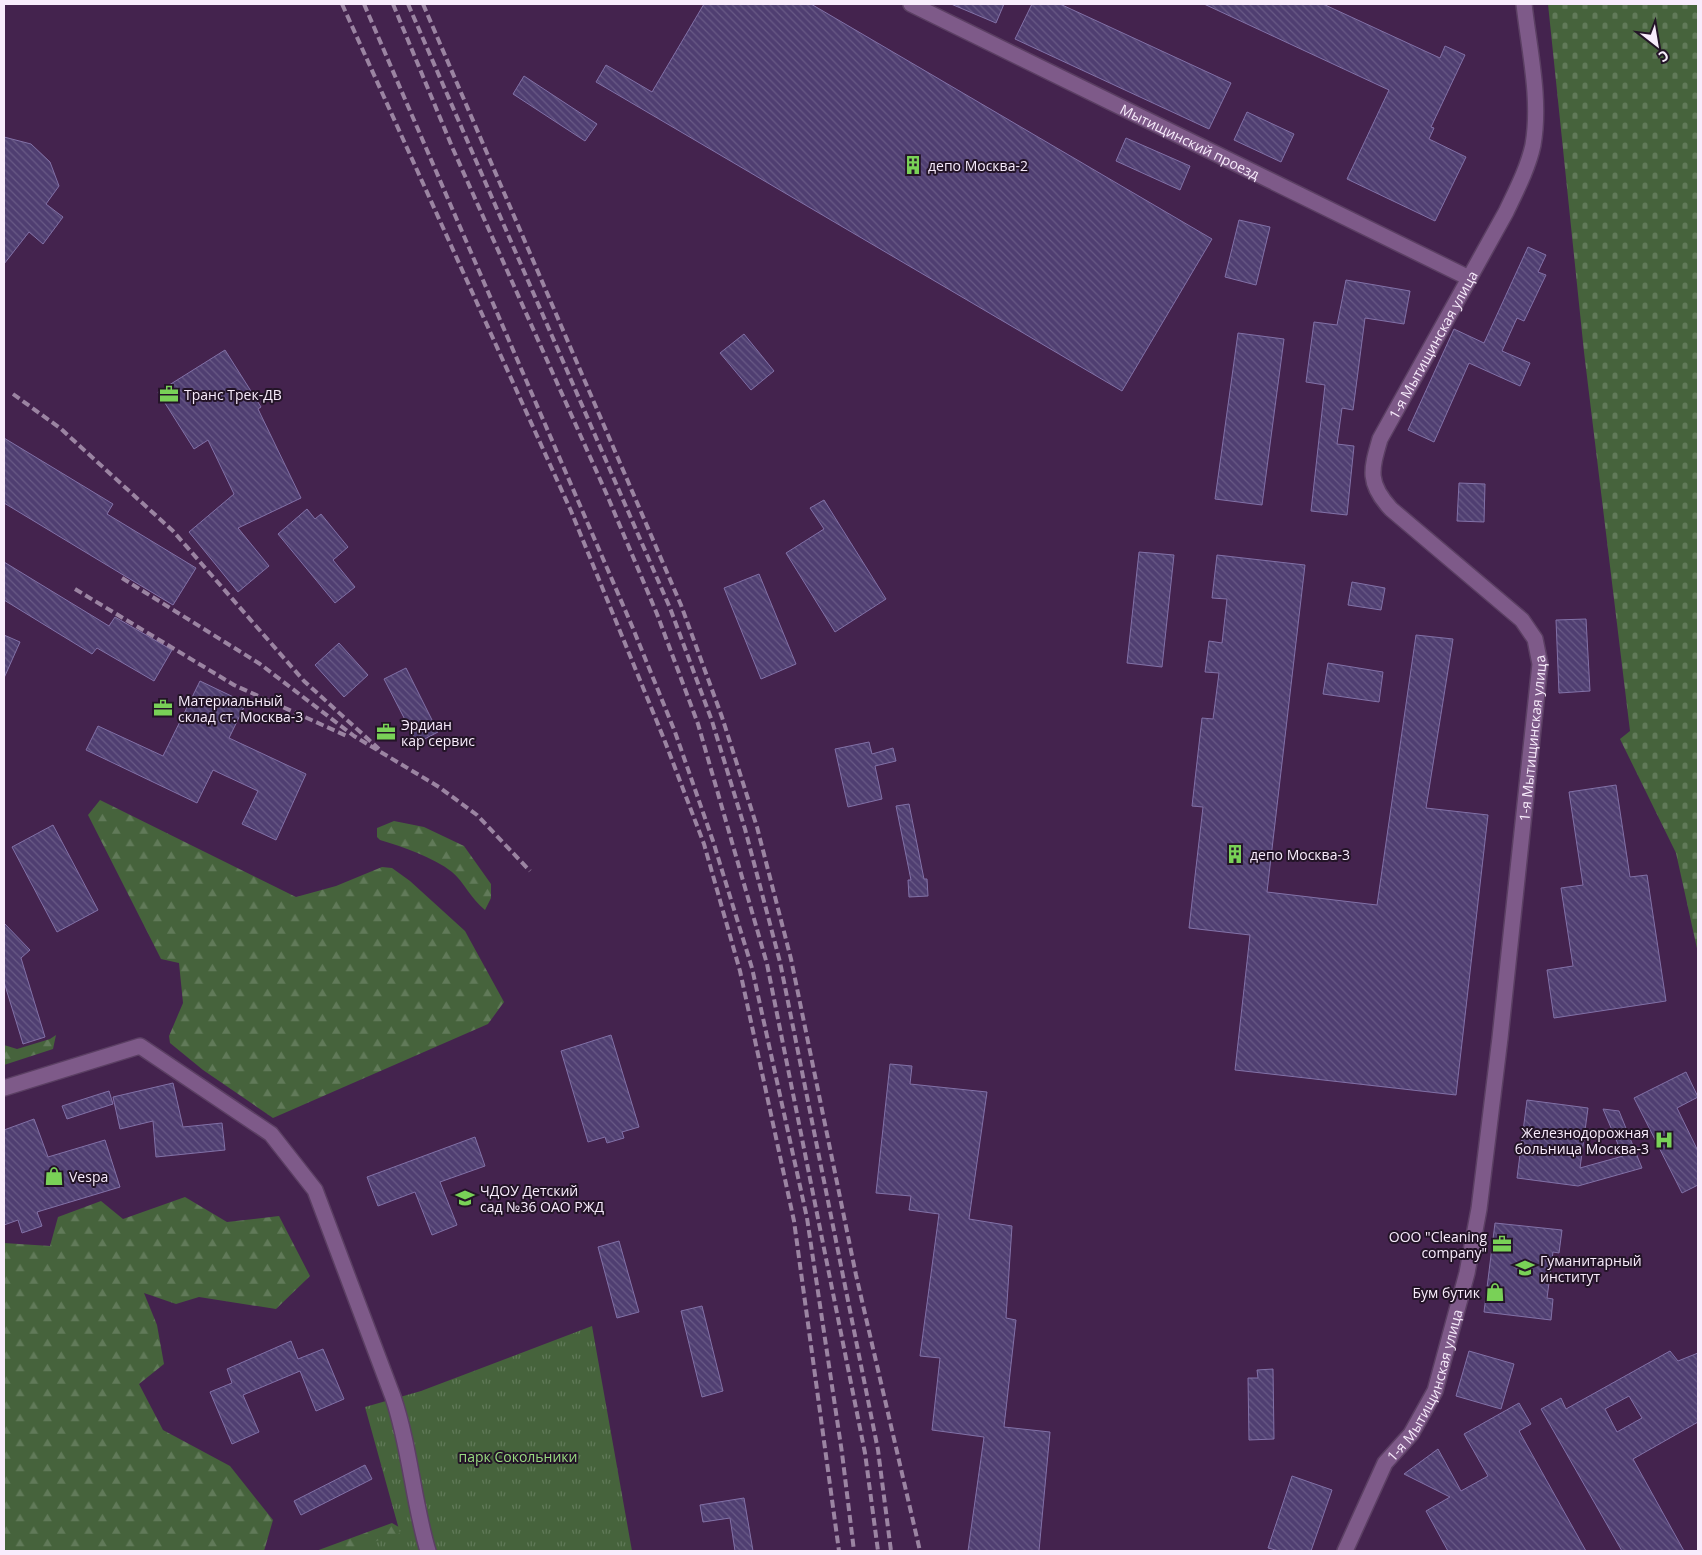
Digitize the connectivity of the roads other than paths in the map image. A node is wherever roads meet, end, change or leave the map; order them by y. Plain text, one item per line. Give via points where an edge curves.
1 (911, 4) edge
2 (1524, 4) edge
3 (1469, 278) junction
4 (4, 1088) edge
5 (428, 1551) edge
6 (1345, 1551) edge

1 - 3 street, Мытищинский проезд
2 - 3 street, 1-я Мытищинская улица via 1536,105 1532,146 1506,212
3 - 6 street, 1-я Мытищинская улица via 1380,439 1373,479 1378,495 1390,509 1522,620 1535,640 1540,664 1500,1038 1479,1209 1467,1273 1435,1391 1411,1434 1385,1462
4 - 5 street via 140,1046 271,1134 315,1190 400,1415 420,1526

